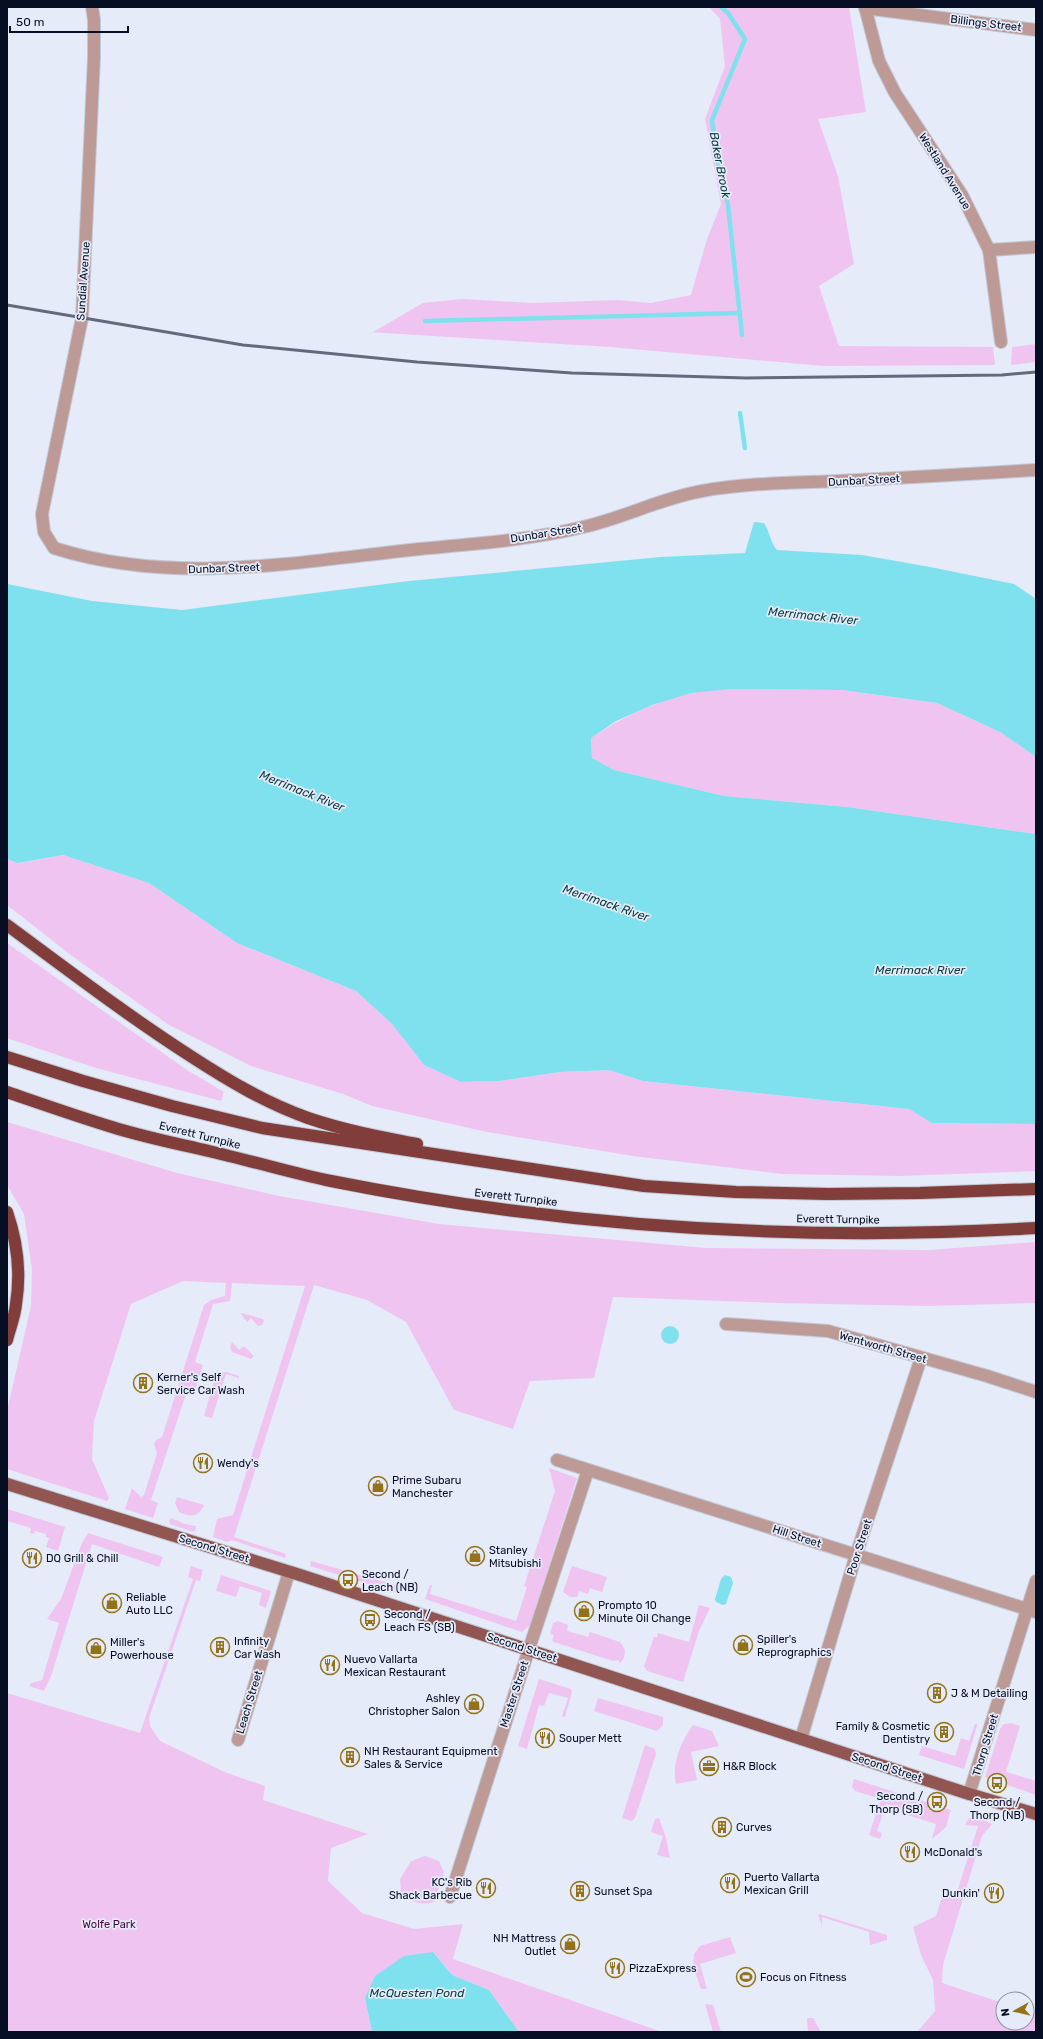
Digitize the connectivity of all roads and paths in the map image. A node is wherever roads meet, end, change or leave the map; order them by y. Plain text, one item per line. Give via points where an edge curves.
1 (92, 7) edge
2 (865, 7) edge
3 (1036, 30) edge
4 (1036, 247) edge
5 (989, 250) junction
6 (1001, 342) dead end
7 (1036, 470) edge
8 (54, 548) joint
9 (7, 925) edge
10 (7, 1057) edge
11 (7, 1092) edge
12 (644, 1186) junction
13 (1036, 1189) edge
14 (7, 1212) edge
15 (1036, 1228) edge
16 (726, 1324) dead end
17 (7, 1340) edge
18 (921, 1358) junction
19 (1036, 1392) edge
20 (557, 1460) dead end
21 (588, 1470) junction
22 (7, 1484) edge
23 (856, 1555) junction
24 (289, 1572) junction
25 (1036, 1581) edge
26 (1031, 1611) edge
27 (529, 1649) junction
28 (801, 1738) junction
29 (238, 1740) dead end
30 (970, 1794) junction
31 (1036, 1814) edge
32 (450, 1897) dead end

1 - 8 street, Sundial Avenue via 94,57 82,318 42,514 44,532
2 - 3 street, Billings Street
2 - 5 street, Westland Avenue via 878,61 895,93 962,195
4 - 5 street
5 - 6 street, Westland Avenue
7 - 8 street, Dunbar Street via 705,490 669,499 599,523 564,531 256,567 143,567 94,559
9 - 12 highway via 148,1028 234,1084 306,1118 346,1130
10 - 12 highway, Everett Turnpike via 172,1106 262,1128
11 - 15 highway, Everett Turnpike via 113,1127 328,1180 437,1200 510,1210 730,1230 914,1233
12 - 13 highway, Everett Turnpike via 828,1194 920,1194
14 - 17 highway via 13,1228 18,1265 16,1304
16 - 18 street, Wentworth Street via 828,1331
18 - 19 street, Wentworth Street
18 - 23 street, Poor Street
20 - 21 street, Hill Street
21 - 23 street, Hill Street
21 - 27 street, Master Street
22 - 24 main road, Second Street
23 - 26 street, Hill Street
23 - 28 street, Poor Street
24 - 27 main road, Second Street
24 - 29 street, Leach Street
25 - 26 street, Thorp Street
26 - 30 street, Thorp Street
27 - 28 main road, Second Street
27 - 32 street, Master Street
28 - 30 main road, Second Street
30 - 31 main road, Second Street

